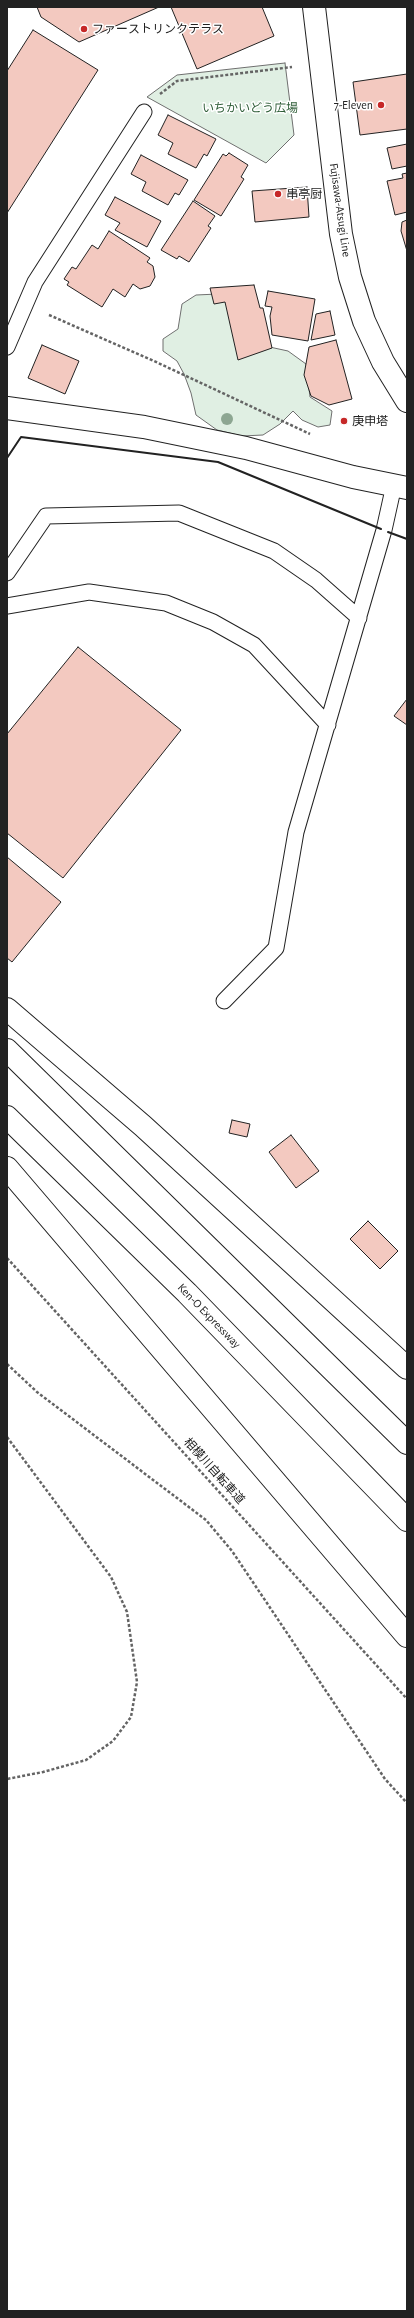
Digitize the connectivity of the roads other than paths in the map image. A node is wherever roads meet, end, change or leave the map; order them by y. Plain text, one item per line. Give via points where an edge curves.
1 (314, 7) edge
2 (144, 112) road end
3 (7, 346) edge
4 (407, 401) edge
5 (7, 408) edge
6 (400, 487) edge
7 (7, 573) edge
8 (7, 606) edge
9 (359, 618) junction
10 (328, 725) junction
11 (224, 1001) dead end
12 (7, 1009) edge
13 (7, 1050) edge
14 (7, 1117) edge
15 (7, 1168) edge
16 (407, 1368) edge
17 (407, 1443) edge
18 (407, 1520) edge
19 (407, 1636) edge

1 - 4 main road, Fujisawa-Atsugi Line via 341,234 350,277 364,321 383,362
2 - 3 lane via 35,282
5 - 6 main road via 144,427 246,448
6 - 9 lane via 384,530
7 - 9 lane via 46,516 179,513 274,551 316,580
8 - 10 lane via 89,592 166,604 213,622 254,645
9 - 10 lane
10 - 11 lane via 296,832 276,948
12 - 16 main road via 143,1126
13 - 17 main road
14 - 18 main road, Ken-O Expressway via 187,1293
15 - 19 main road

